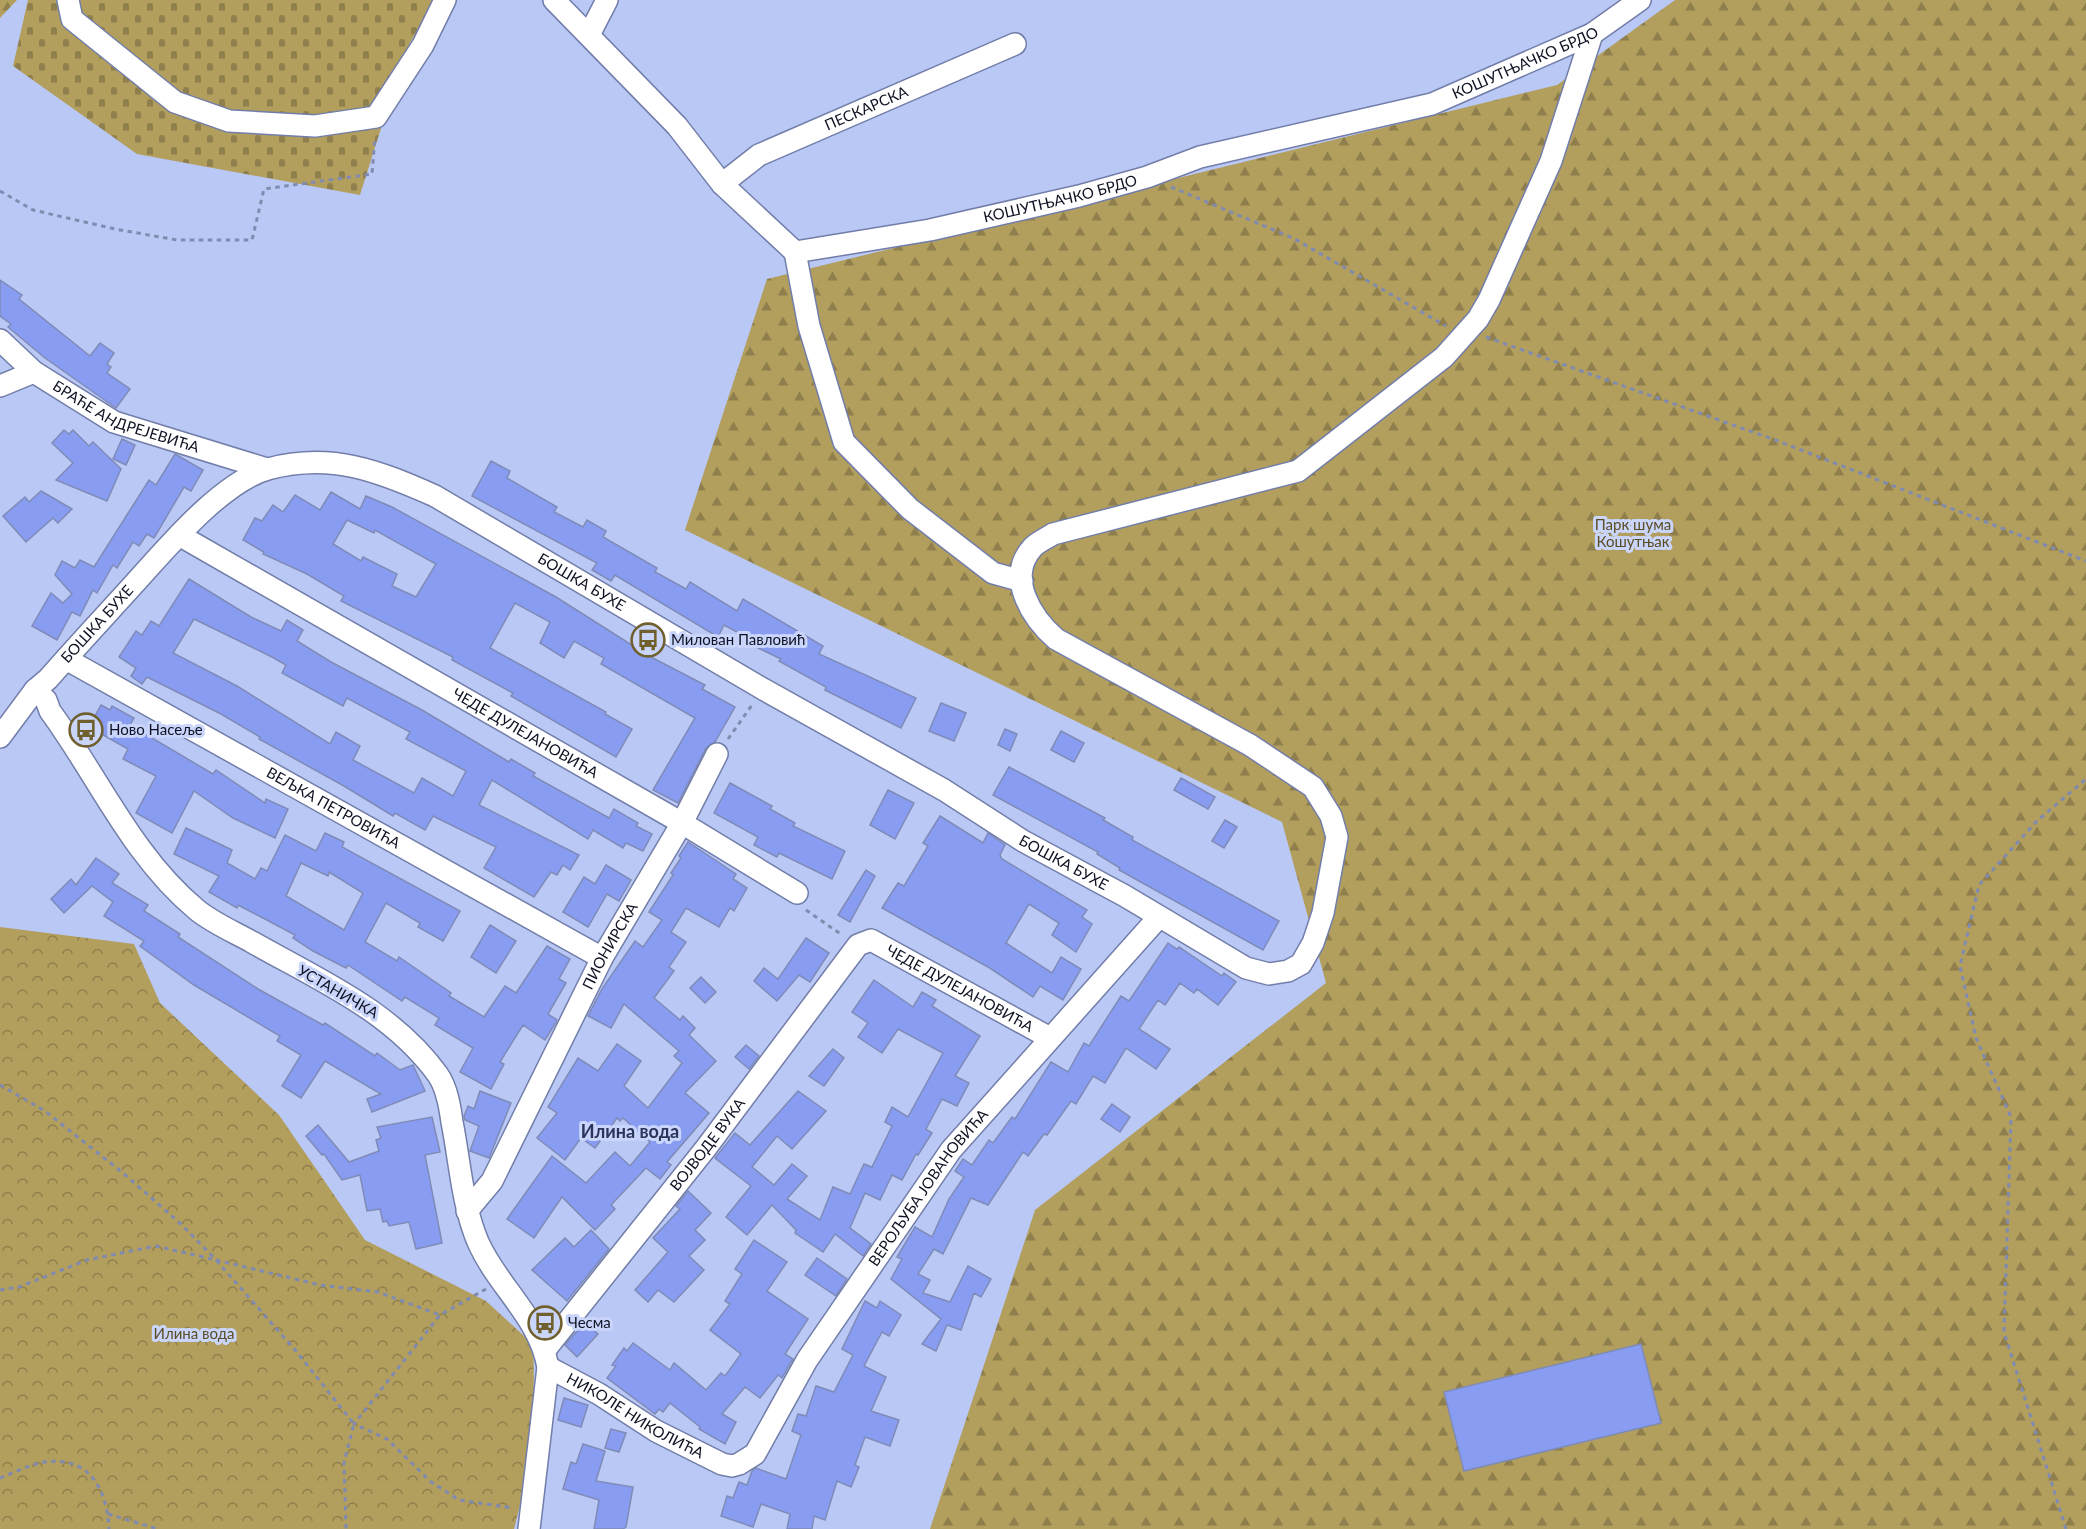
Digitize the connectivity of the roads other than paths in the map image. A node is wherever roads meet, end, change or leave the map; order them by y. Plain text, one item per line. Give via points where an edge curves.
1 (68, 0) edge
2 (445, 0) edge
3 (554, 0) edge
4 (607, 0) edge
5 (1640, 0) edge
6 (1592, 34) junction
7 (589, 35) junction
8 (1015, 44) dead end
9 (722, 184) junction
10 (795, 252) junction
11 (0, 340) edge
12 (34, 372) junction
13 (0, 386) edge
14 (267, 469) junction
15 (179, 535) junction
16 (1022, 581) junction
17 (66, 658) junction
18 (35, 690) junction
19 (0, 737) edge
20 (717, 754) road end
21 (682, 823) junction
22 (797, 894) road end
23 (1158, 918) junction
24 (864, 943) joint
25 (602, 958) junction
26 (1050, 1038) junction
27 (467, 1211) junction
28 (547, 1358) junction
29 (722, 1464) joint
30 (531, 1520) edge

1 - 2 street via 72,20 175,102 229,121 315,126 376,117 423,45
3 - 7 street
4 - 7 street
5 - 6 street, КОШУТЊАЧКО БРДО
6 - 10 street, КОШУТЊАЧКО БРДО via 1432,104 1200,157 1079,196 930,230
6 - 16 street via 1551,161 1489,300 1464,336 1419,379 1298,471 1053,534 1033,546 1024,562
7 - 9 street via 677,126
8 - 9 street, ПЕСКАРСКА via 759,155
9 - 10 street
10 - 16 street via 809,326 844,442 920,516 993,573
11 - 12 street, БРАЋЕ АНДРЕЈЕВИЋА
12 - 13 street
12 - 14 street, БРАЋЕ АНДРЕЈЕВИЋА via 114,422
14 - 15 street, БОШКА БУХЕ via 234,485
14 - 23 street, БОШКА БУХЕ via 341,463 387,474 435,496
15 - 17 street, БОШКА БУХЕ
15 - 21 street, ЧЕДЕ ДУЛЕЈАНОВИЋА
16 - 23 street, БОШКА БУХЕ via 1026,602 1038,623 1056,639 1250,745 1313,787 1331,816 1337,837 1323,913 1301,964 1269,974 1246,968
17 - 18 street, БОШКА БУХЕ
17 - 25 street, ВЕЉКА ПЕТРОВИЋА
18 - 19 street, БОШКА БУХЕ
18 - 27 street, УСТАНИЧКА via 46,700 134,842 161,877 199,912 376,1012 409,1040 440,1077 449,1103
20 - 21 street, ПИОНИРСКА
21 - 22 street, ЧЕДЕ ДУЛЕЈАНОВИЋА
21 - 25 street, ПИОНИРСКА
23 - 26 street, ВЕРОЉУБА ЈОВАНОВИЋА
24 - 26 street, ЧЕДЕ ДУЛЕЈАНОВИЋА
24 - 28 street, ВОЈВОДЕ ВУКА
25 - 27 street, ПИОНИРСКА via 492,1181
26 - 29 street, ВЕРОЉУБА ЈОВАНОВИЋА via 951,1150 807,1360 761,1445 739,1464
27 - 28 street, УСТАНИЧКА via 478,1243 501,1281 526,1311
28 - 29 street, НИКОЛЕ НИКОЛИЋА via 656,1431
28 - 30 street

